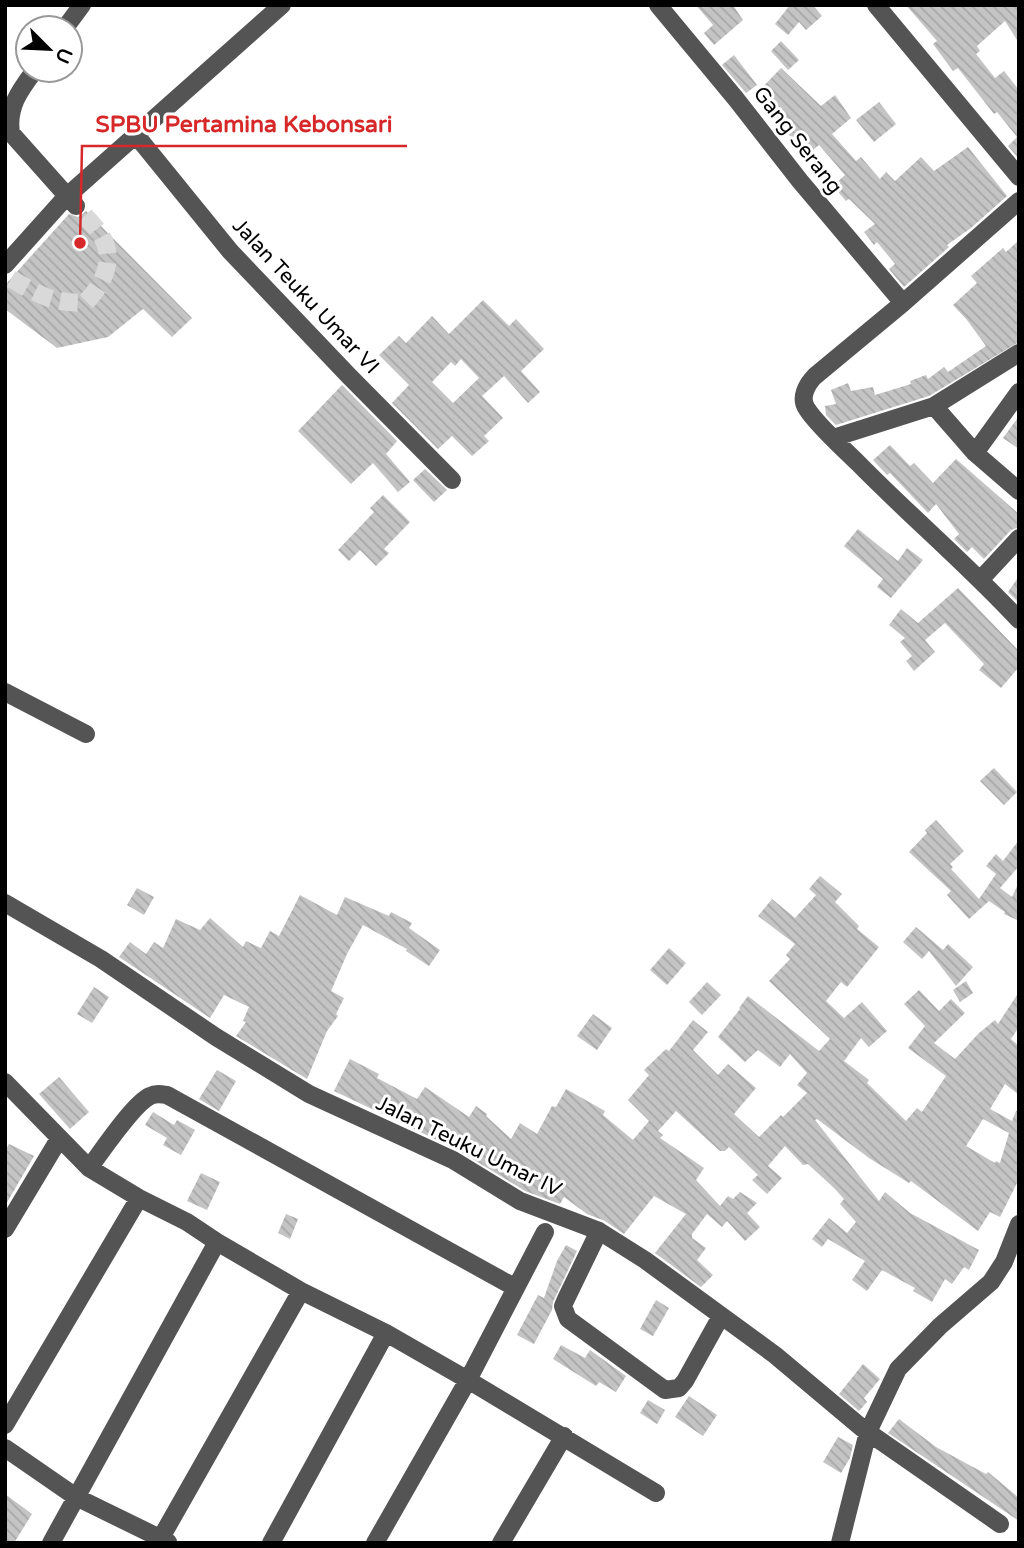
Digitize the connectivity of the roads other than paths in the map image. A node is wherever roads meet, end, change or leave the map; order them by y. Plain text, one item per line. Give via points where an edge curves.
1 (282, 5) edge
2 (658, 5) edge
3 (876, 5) edge
4 (25, 84) edge
5 (135, 134) junction
6 (1019, 177) edge
7 (1019, 201) edge
8 (71, 202) junction
9 (7, 272) edge
10 (903, 303) junction
11 (1019, 353) edge
12 (1019, 391) edge
13 (934, 406) junction
14 (833, 438) junction
15 (975, 453) junction
16 (452, 480) dead end
17 (1019, 491) edge
18 (1019, 538) edge
19 (981, 579) junction
20 (1019, 620) edge
21 (5, 692) edge
22 (86, 734) dead end
23 (5, 903) edge
24 (5, 1082) edge
25 (59, 1139) junction
26 (89, 1167) junction
27 (139, 1198) junction
28 (1019, 1224) edge
29 (5, 1229) edge
30 (600, 1231) junction
31 (544, 1232) dead end
32 (217, 1242) junction
33 (516, 1288) junction
34 (301, 1291) junction
35 (721, 1316) junction
36 (386, 1333) junction
37 (468, 1380) junction
38 (5, 1426) edge
39 (868, 1432) junction
40 (564, 1436) junction
41 (5, 1448) edge
42 (656, 1493) dead end
43 (76, 1497) junction
44 (1000, 1524) dead end
45 (163, 1541) edge
46 (51, 1543) edge
47 (271, 1543) edge
48 (375, 1543) edge
49 (501, 1543) edge
50 (840, 1543) edge

1 - 5 street
2 - 10 street, Gang Serang
3 - 6 street
4 - 8 street via 9,119 11,133
5 - 8 street
5 - 16 street, Jalan Teuku Umar VI via 230,251
7 - 10 street
8 - 9 street
10 - 14 street via 805,389 805,408
11 - 13 street
12 - 15 street
13 - 14 street
13 - 15 street
14 - 19 street
15 - 17 street
18 - 19 street
19 - 20 street
21 - 22 street
23 - 30 street, Jalan Teuku Umar IV via 101,959 309,1094 453,1160 520,1201
24 - 25 street
25 - 26 street
25 - 29 street
26 - 27 street
26 - 33 street via 138,1105 156,1094 166,1095
27 - 32 street
27 - 38 street
28 - 39 street via 991,1282 898,1370
30 - 35 street, Jalan Teuku Umar IV
30 - 35 street via 564,1311 568,1319 665,1390 679,1388 685,1381
31 - 33 street
32 - 34 street
32 - 43 street
33 - 37 street
34 - 36 street
34 - 45 street
35 - 39 street, Jalan Teuku Umar IV
36 - 37 street
36 - 47 street
37 - 40 street
37 - 48 street
39 - 44 street, Jalan Teuku Umar IV
39 - 50 street
40 - 42 street
40 - 49 street
41 - 43 street
43 - 45 street
43 - 46 street

